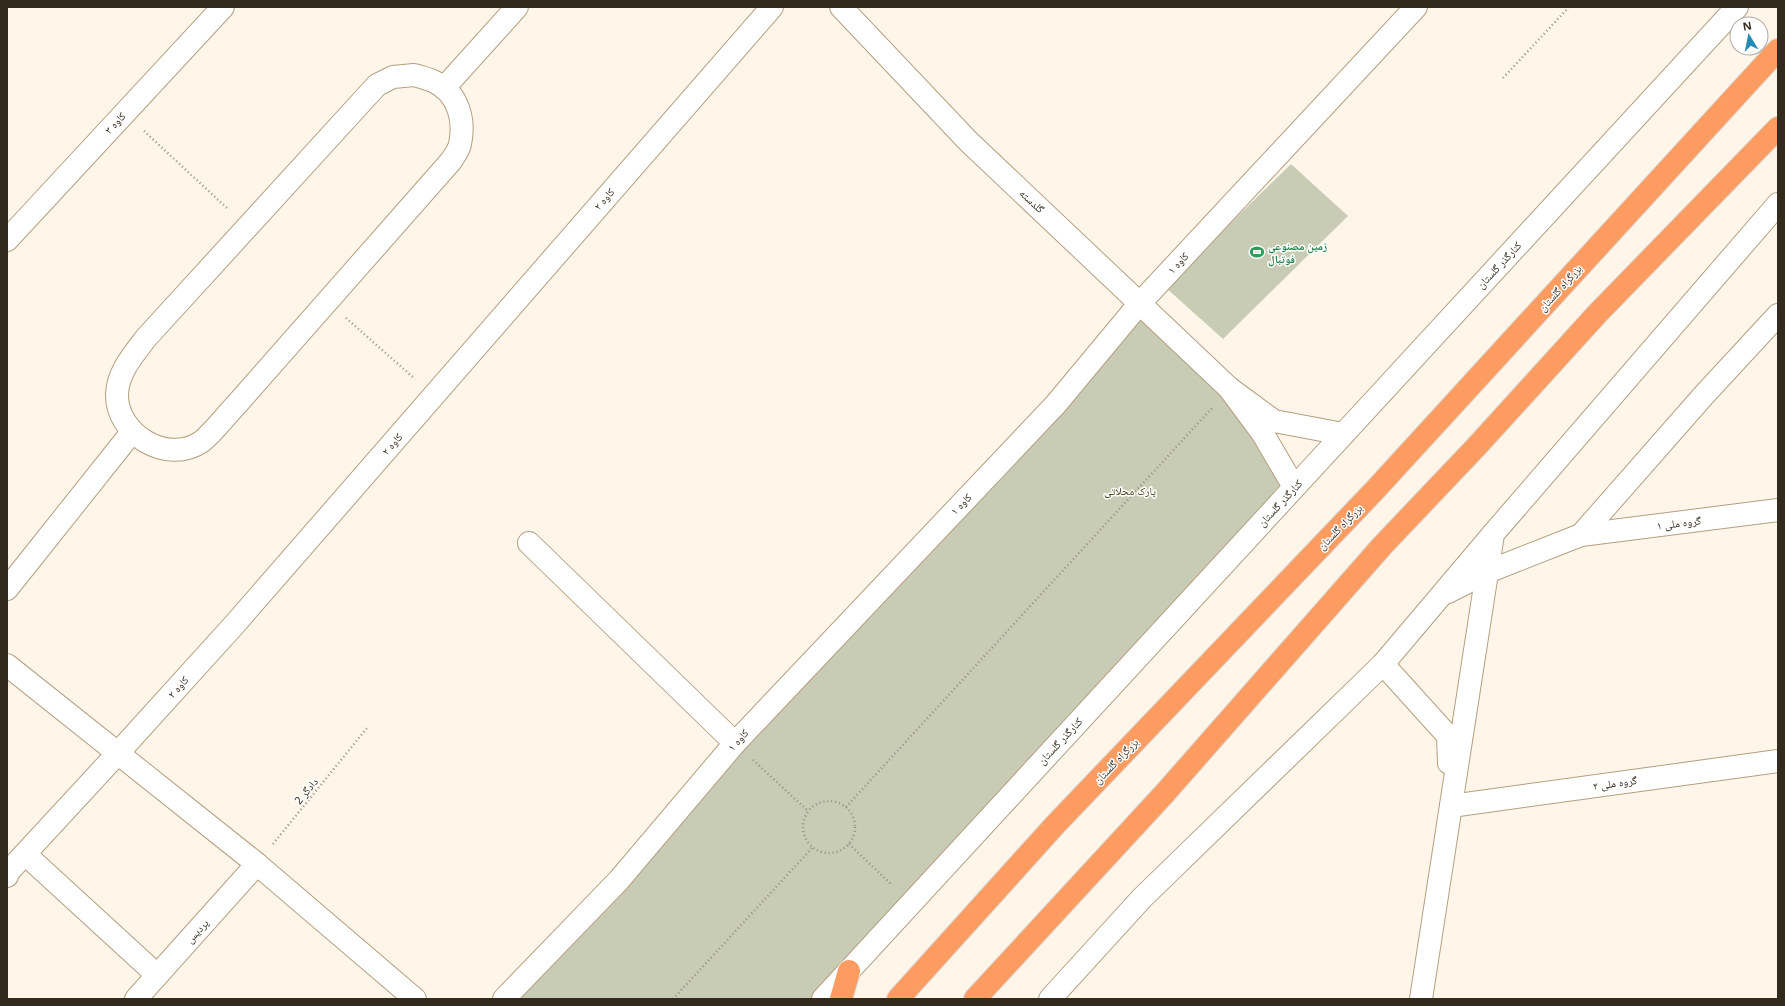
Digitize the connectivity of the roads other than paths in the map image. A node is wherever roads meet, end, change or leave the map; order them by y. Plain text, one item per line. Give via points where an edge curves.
1 (223, 7) edge
2 (517, 7) edge
3 (772, 7) edge
4 (842, 7) edge
5 (1416, 7) edge
6 (1737, 7) edge
7 (1778, 50) edge
8 (444, 88) junction
9 (1778, 128) edge
10 (1778, 204) edge
11 (7, 240) edge
12 (1140, 303) junction
13 (1778, 315) edge
14 (1229, 388) junction
15 (132, 432) junction
16 (1343, 434) junction
17 (1294, 487) junction
18 (1778, 510) edge
19 (1493, 534) junction
20 (1581, 535) junction
21 (529, 543) dead end
22 (1487, 572) junction
23 (7, 588) edge
24 (1440, 596) junction
25 (1383, 664) junction
26 (7, 665) edge
27 (735, 743) junction
28 (118, 753) junction
29 (1778, 761) edge
30 (1451, 806) junction
31 (25, 854) junction
32 (257, 864) junction
33 (7, 876) edge
34 (849, 970) junction
35 (157, 975) junction
36 (136, 999) edge
37 (415, 999) edge
38 (504, 999) edge
39 (823, 999) edge
40 (841, 999) edge
41 (898, 999) edge
42 (975, 999) edge
43 (1050, 999) edge
44 (1421, 999) edge

1 - 11 street, کاوه ۳
2 - 8 street
3 - 28 street, کاوه ۲ via 234,625
4 - 12 street, گلدسته via 968,141
5 - 12 street, کاوه ۱
6 - 16 street, کنارگذر گلستان
7 - 41 highway, بزرگراه گلستان via 1375,490 1055,825
8 - 15 street via 414,75 393,77 377,86 146,338 121,372 117,394 120,412
8 - 15 street via 459,109 463,126 460,146 451,161 328,302 201,442 187,448 156,447
9 - 42 highway via 1597,314 1382,546 1165,793
10 - 19 street
12 - 14 street, گلدسته
12 - 27 street, کاوه ۱ via 1056,404
13 - 20 street
14 - 16 street via 1274,422
14 - 17 street via 1263,434
15 - 23 street
16 - 17 street, کنارگذر گلستان
17 - 34 street, کنارگذر گلستان
18 - 20 street, گروه ملی ۱
19 - 22 street
19 - 24 street
20 - 22 street
21 - 27 street
22 - 24 street
22 - 30 street
24 - 25 street
25 - 30 street via 1448,736
25 - 43 street via 1142,898
26 - 28 street
27 - 38 street, کاوه ۱ via 619,880
28 - 31 street, کاوه ۲
28 - 32 street
29 - 30 street, گروه ملی ۲
30 - 44 street
31 - 33 street, کاوه ۲
31 - 35 street
32 - 35 street, پردیس
32 - 37 street
34 - 39 street, کنارگذر گلستان
34 - 40 highway
35 - 36 street, پردیس

